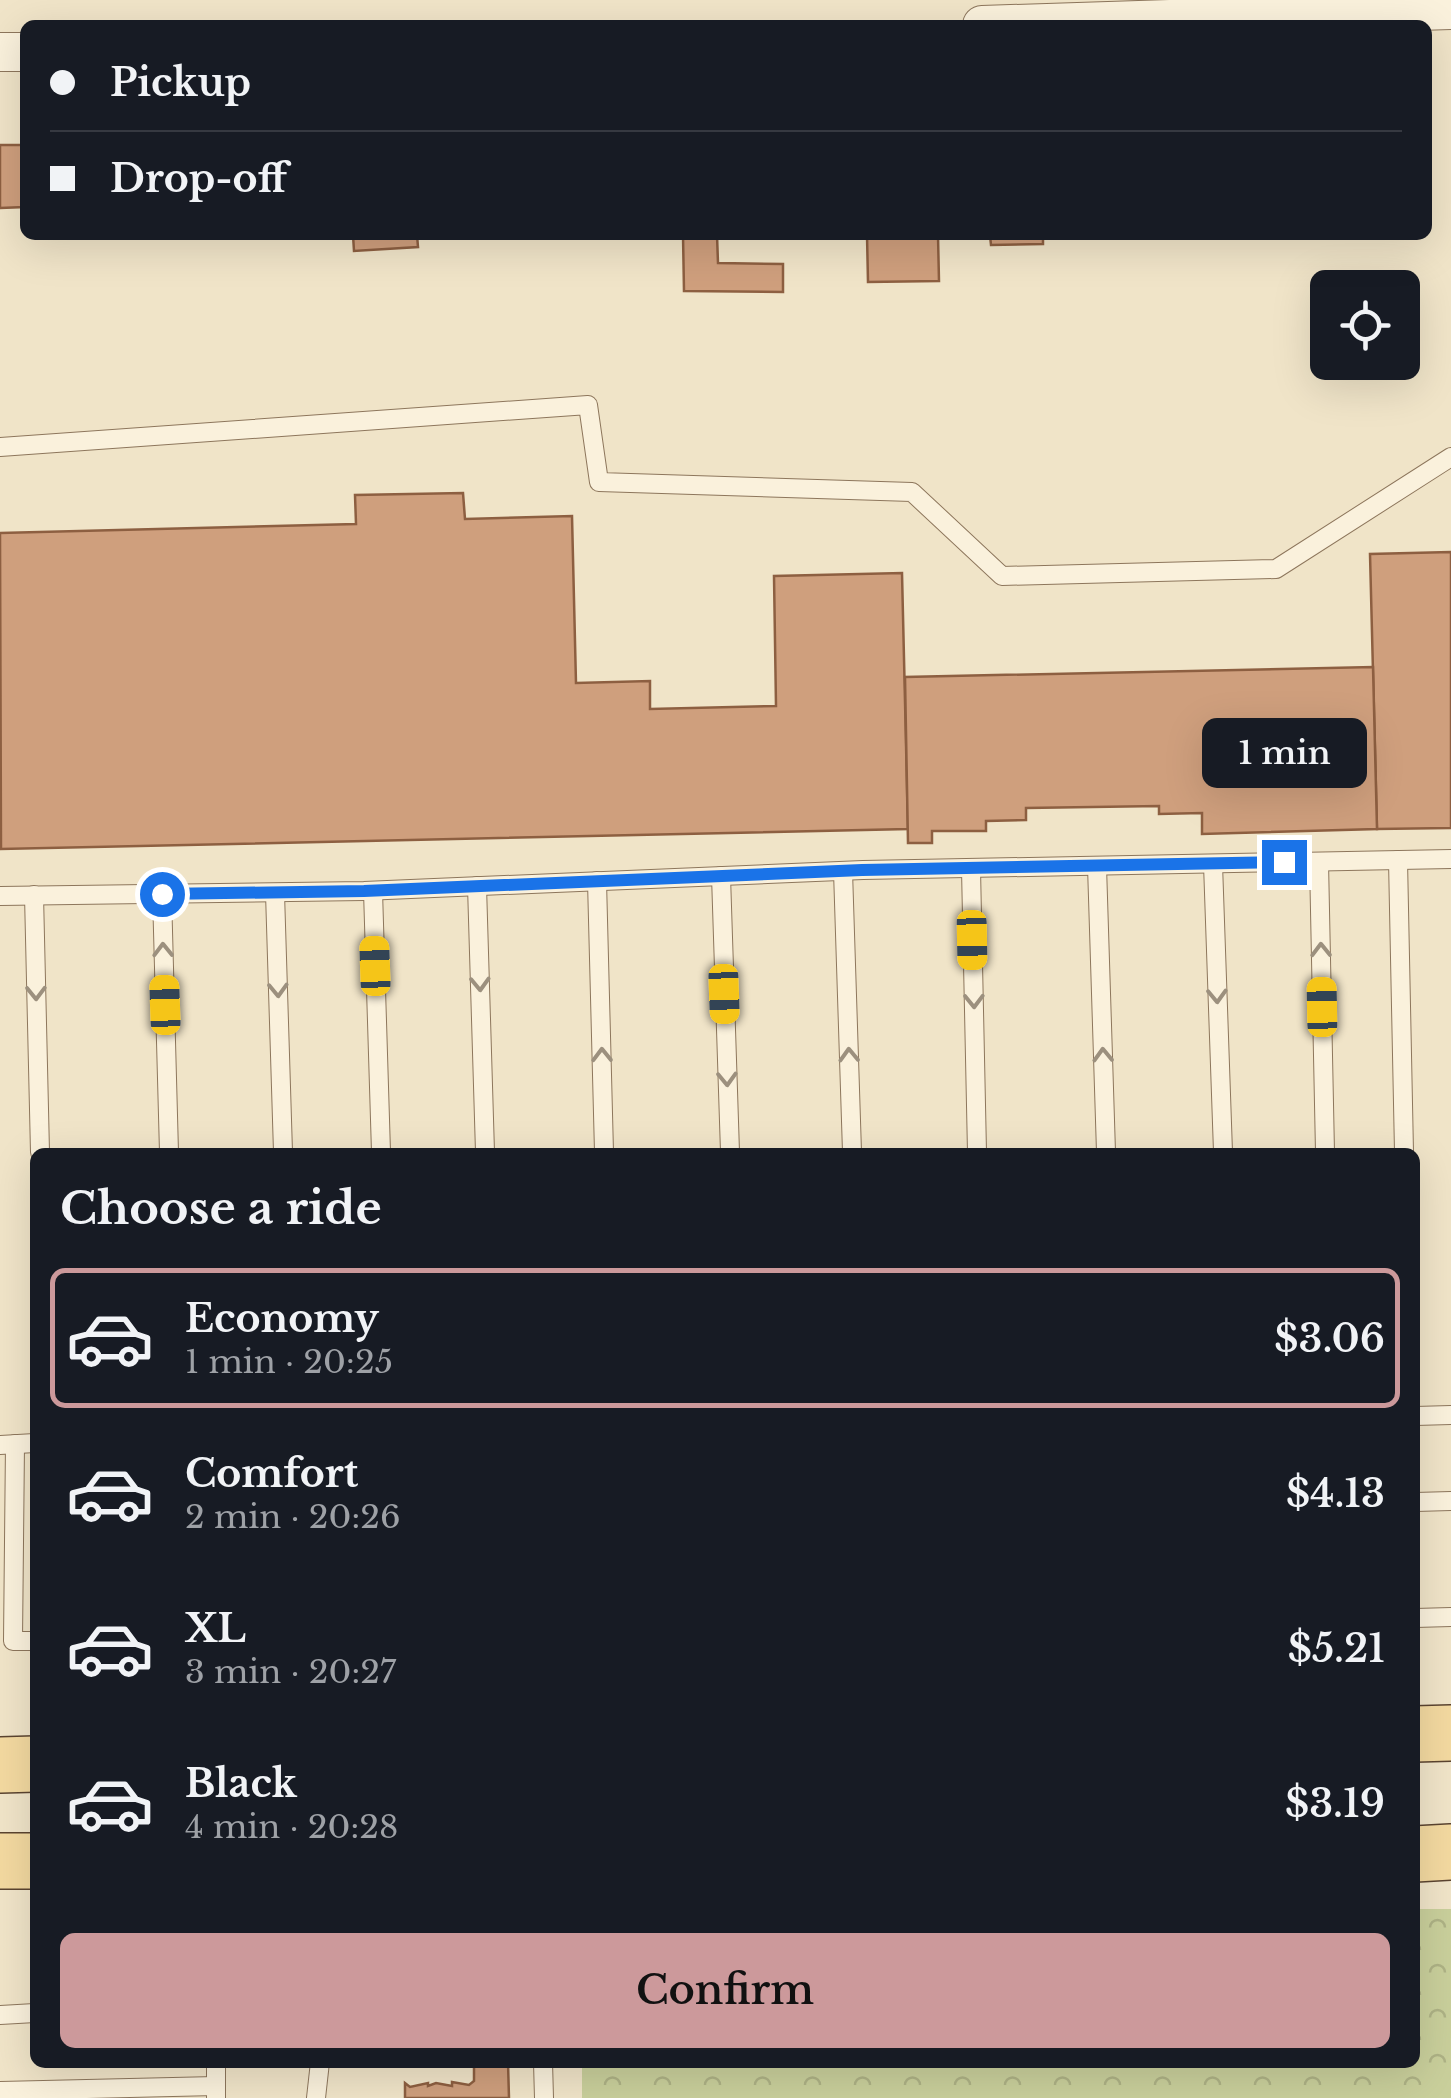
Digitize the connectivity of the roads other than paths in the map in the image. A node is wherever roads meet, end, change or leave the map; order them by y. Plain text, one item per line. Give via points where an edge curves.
1 (1451, 10) edge
2 (1138, 20) edge
3 (0, 446) edge
4 (1451, 457) edge
5 (1451, 859) edge
6 (1398, 860) junction
7 (1319, 862) junction
8 (1212, 864) junction
9 (1097, 866) junction
10 (971, 868) junction
11 (843, 871) junction
12 (720, 876) junction
13 (598, 881) junction
14 (476, 886) junction
15 (373, 891) junction
16 (276, 893) junction
17 (162, 894) junction
18 (34, 895) junction
19 (0, 896) edge
20 (40, 1148) edge
21 (169, 1148) edge
22 (283, 1148) edge
23 (381, 1148) edge
24 (485, 1148) edge
25 (604, 1148) edge
26 (730, 1148) edge
27 (852, 1148) edge
28 (977, 1148) edge
29 (1106, 1148) edge
30 (1223, 1148) edge
31 (1325, 1148) edge
32 (1404, 1148) edge
33 (1451, 1415) edge
34 (1420, 1416) edge
35 (8, 1444) edge
36 (1451, 1501) edge
37 (1420, 1502) edge
38 (1451, 1617) edge
39 (1420, 1618) edge
40 (30, 1641) edge
41 (1451, 1733) edge
42 (1420, 1734) edge
43 (30, 1764) edge
44 (0, 1765) edge
45 (1451, 1852) edge
46 (1420, 1854) edge
47 (0, 1861) edge
48 (30, 1861) edge
49 (0, 2014) edge
50 (30, 2014) edge
51 (319, 2068) edge
52 (543, 2068) edge
53 (0, 2091) edge
54 (216, 2092) edge
55 (316, 2098) edge
56 (544, 2098) edge

1 - 2 street
3 - 4 lane via 588,405 599,482 912,492 1002,576 1276,570
5 - 6 lane
6 - 7 lane
6 - 32 lane
7 - 8 lane
31 -> 7 lane
8 - 9 lane
8 -> 30 lane
9 - 10 lane
29 -> 9 lane
10 - 11 lane
10 -> 28 lane
11 - 12 lane
27 -> 11 lane
12 - 13 lane
12 -> 26 lane
13 - 14 lane
25 -> 13 lane
14 - 15 lane
14 -> 24 lane
15 - 16 lane
15 - 23 lane
16 - 17 lane
16 -> 22 lane
17 - 18 lane
21 -> 17 lane
18 - 19 lane
18 -> 20 lane
33 - 34 lane
35 - 40 lane via 12,1641
36 - 37 lane
38 - 39 lane
41 - 42 main road
43 - 44 main road
45 - 46 main road
47 - 48 main road
49 - 50 lane
51 - 55 lane
52 - 56 lane
53 - 54 lane

